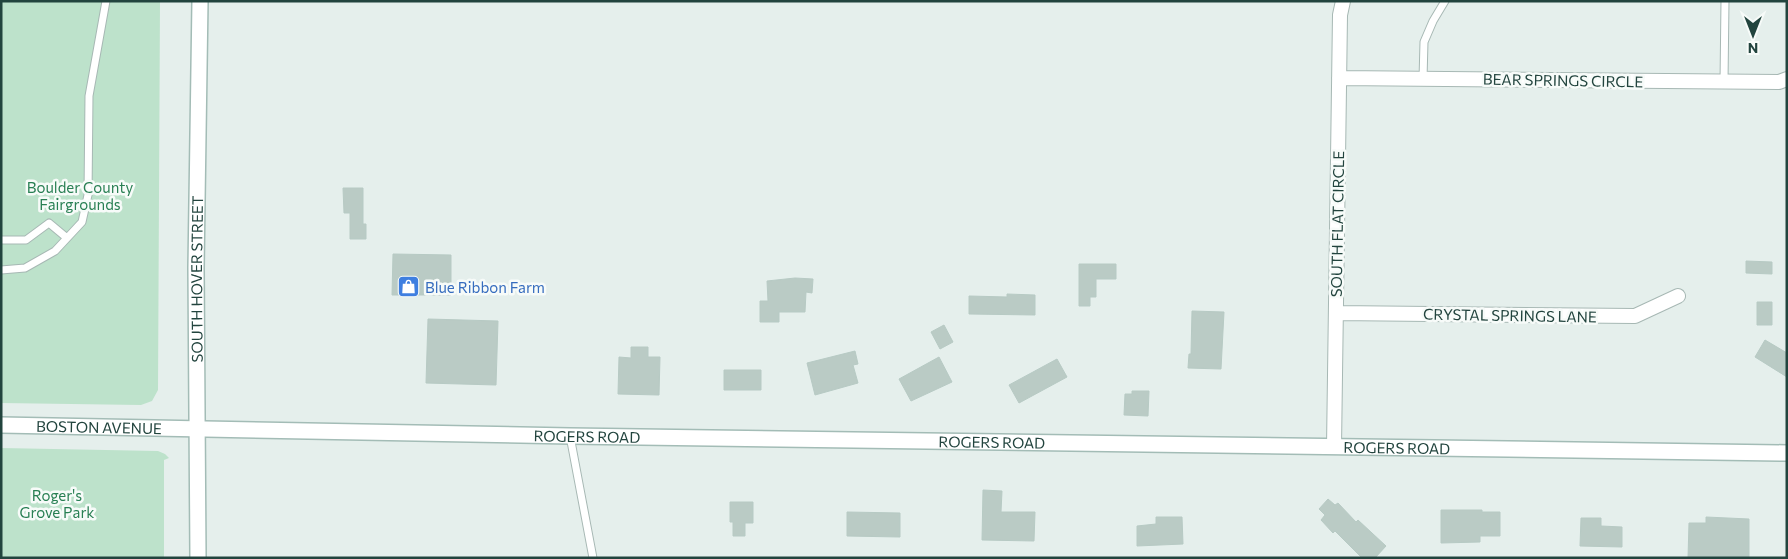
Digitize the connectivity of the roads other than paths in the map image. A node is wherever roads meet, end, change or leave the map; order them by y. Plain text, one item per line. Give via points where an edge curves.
1 (106, 1) edge
2 (200, 1) edge
3 (1343, 1) edge
4 (1445, 1) edge
5 (1725, 1) edge
6 (1339, 78) junction
7 (1423, 79) junction
8 (1787, 79) edge
9 (1724, 82) junction
10 (67, 238) junction
11 (1, 240) edge
12 (1, 270) edge
13 (1678, 296) dead end
14 (1336, 313) junction
15 (1, 425) edge
16 (197, 429) junction
17 (570, 436) junction
18 (1334, 447) junction
19 (1787, 453) edge
20 (198, 558) edge
21 (593, 558) edge

1 - 10 lane via 89,96 88,195 82,222
2 - 16 street, SOUTH HOVER STREET
3 - 6 street, SOUTH FLAT CIRCLE
4 - 7 lane via 1424,42
5 - 9 lane
6 - 7 street, BEAR SPRINGS CIRCLE
6 - 14 street, SOUTH FLAT CIRCLE
7 - 9 street, BEAR SPRINGS CIRCLE
8 - 9 street, BEAR SPRINGS CIRCLE via 1780,82
10 - 11 lane via 49,223 26,240
10 - 12 lane via 55,251 25,268
13 - 14 street, CRYSTAL SPRINGS LANE via 1635,316
14 - 18 street, SOUTH FLAT CIRCLE
15 - 16 street, BOSTON AVENUE
16 - 17 street, ROGERS ROAD
16 - 20 street, SOUTH HOVER STREET
17 - 18 street, ROGERS ROAD
17 - 21 lane
18 - 19 street, ROGERS ROAD

